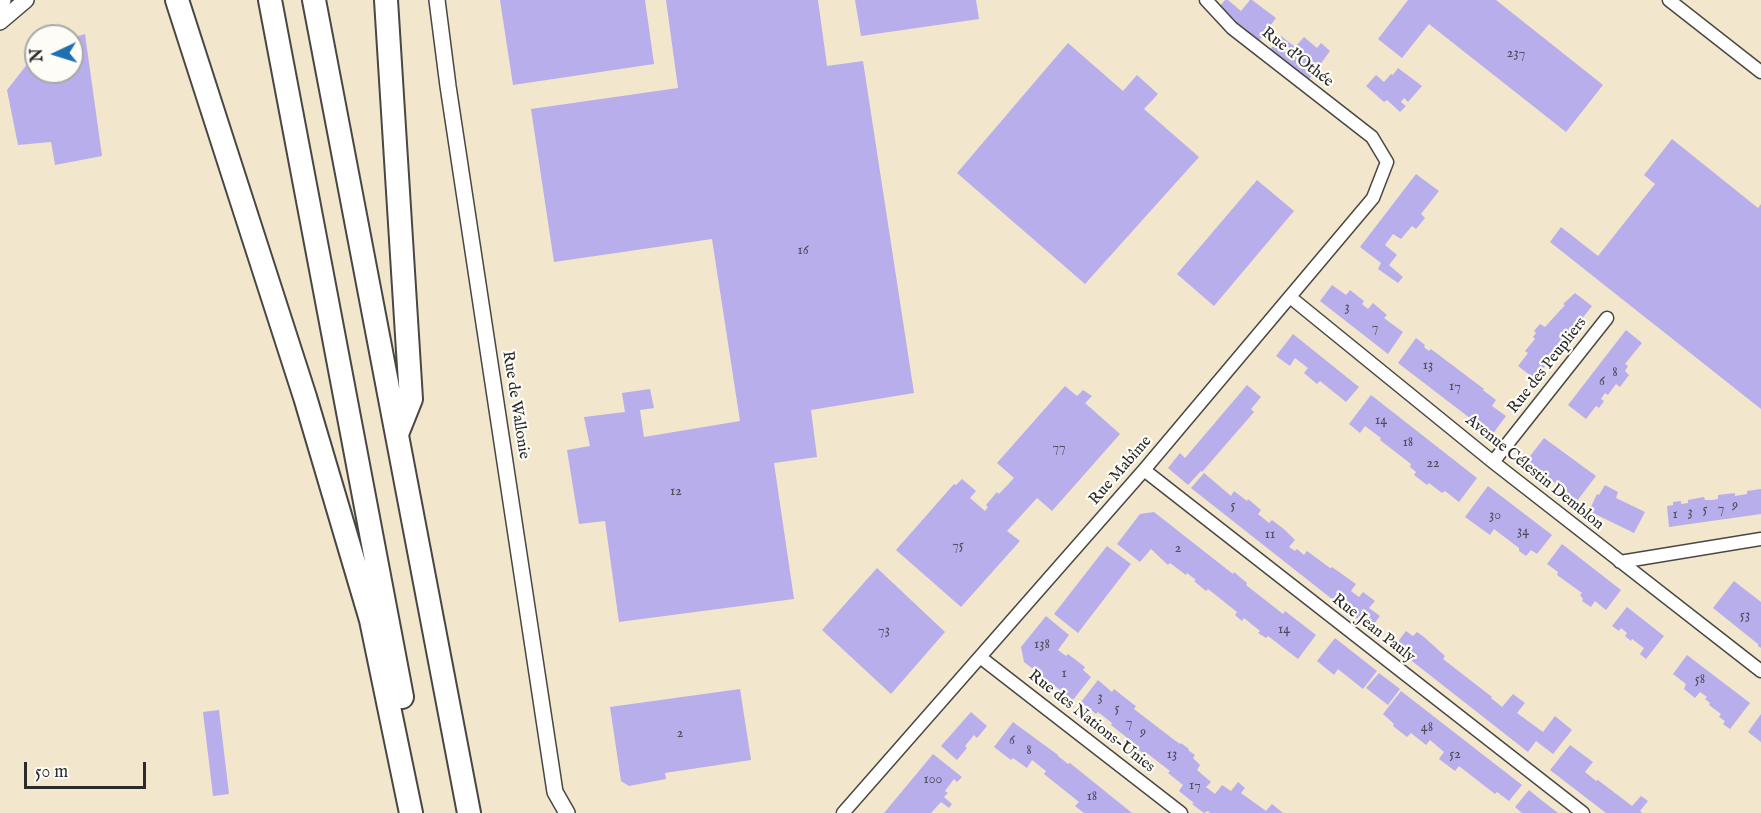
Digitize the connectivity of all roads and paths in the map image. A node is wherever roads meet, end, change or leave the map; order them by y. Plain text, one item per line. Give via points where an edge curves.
1 (3, 0) edge
2 (26, 0) edge
3 (177, 0) edge
4 (270, 0) edge
5 (314, 0) edge
6 (387, 0) edge
7 (437, 0) edge
8 (1206, 0) edge
9 (1669, 0) edge
10 (0, 8) edge
11 (0, 22) edge
12 (1761, 72) edge
13 (1372, 136) joint
14 (1290, 297) junction
15 (1607, 318) dead end
16 (397, 434) junction
17 (1493, 462) junction
18 (1144, 470) junction
19 (1761, 539) edge
20 (1620, 562) junction
21 (981, 657) junction
22 (1761, 671) edge
23 (411, 813) edge
24 (424, 813) edge
25 (468, 813) edge
26 (567, 813) edge
27 (843, 813) edge
28 (1181, 813) edge
29 (1583, 813) edge

1 - 10 street
2 - 11 street
3 - 23 highway via 371,620
4 - 24 highway
5 - 16 highway
6 - 16 highway via 411,399
7 - 26 street, Rue de Wallonie via 555,792
8 - 13 street, Rue d'Othée via 1232,28
9 - 12 street
13 - 14 street, Rue Mabîme via 1387,162 1373,198
14 - 17 street, Avenue Célestin Demblon
14 - 18 street, Rue Mabîme
15 - 17 street, Rue des Peupliers
16 - 25 highway
17 - 20 street, Avenue Célestin Demblon
18 - 21 street, Rue Mabîme
18 - 29 street, Rue Jean Pauly
19 - 20 street
20 - 22 street, Avenue Célestin Demblon
21 - 27 street, Rue Mabîme
21 - 28 street, Rue des Nations-Unies

